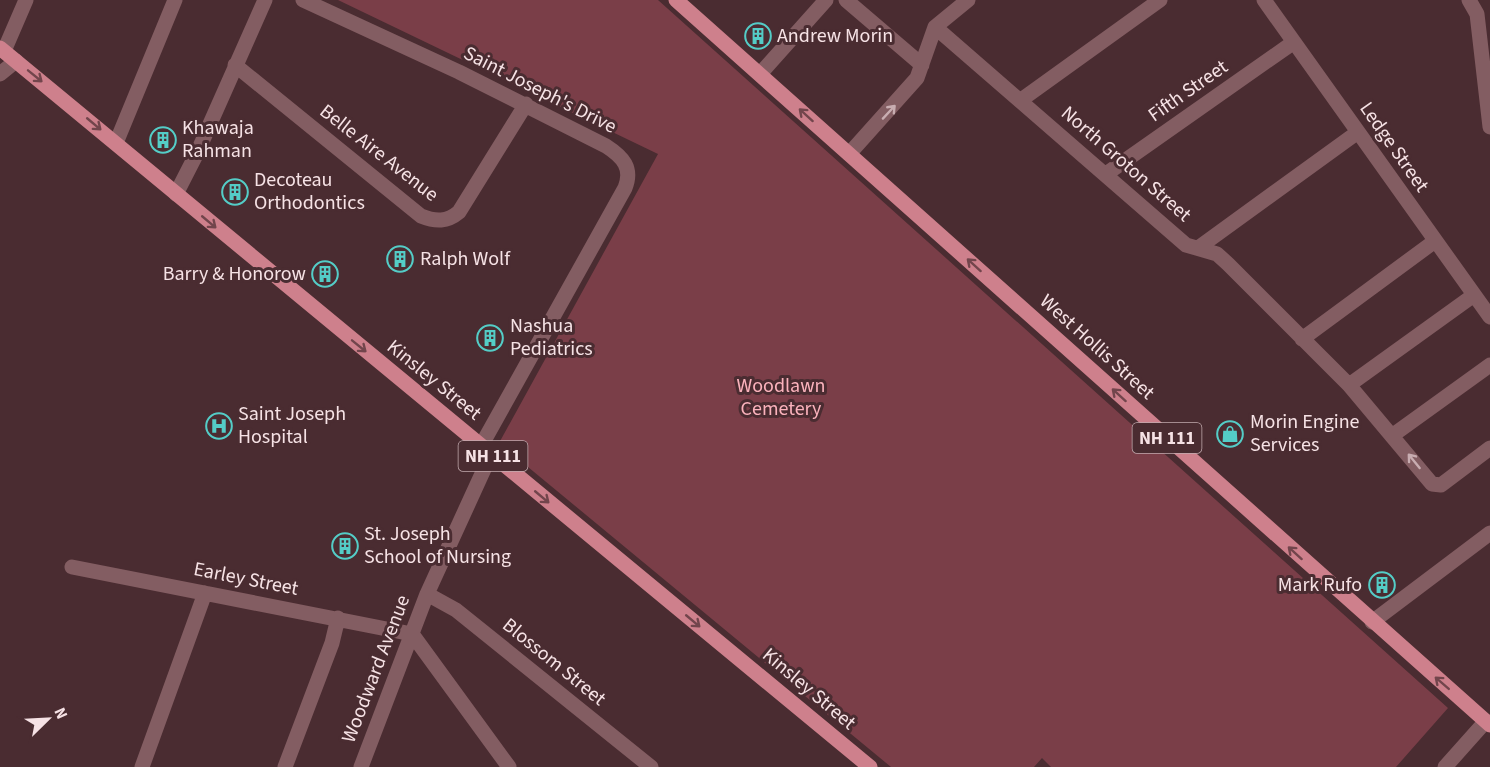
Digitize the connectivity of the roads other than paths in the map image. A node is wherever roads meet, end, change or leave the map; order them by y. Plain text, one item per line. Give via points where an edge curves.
1 (26, 0) edge
2 (175, 0) edge
3 (265, 0) edge
4 (303, 0) edge
5 (676, 0) edge
6 (826, 0) edge
7 (846, 0) edge
8 (968, 0) edge
9 (1160, 0) edge
10 (1264, 0) edge
11 (1472, 1) edge
12 (935, 27) junction
13 (1294, 42) junction
14 (7, 53) edge
15 (922, 65) junction
16 (235, 66) junction
17 (0, 74) edge
18 (760, 74) junction
19 (1021, 100) junction
20 (526, 104) junction
21 (1490, 127) edge
22 (1358, 132) junction
23 (116, 143) junction
24 (849, 154) junction
25 (1106, 174) junction
26 (176, 194) junction
27 (1435, 241) junction
28 (1198, 248) junction
29 (1474, 295) junction
30 (1490, 317) edge
31 (1302, 339) junction
32 (1490, 365) edge
33 (1349, 385) junction
34 (1393, 435) junction
35 (1490, 448) edge
36 (486, 450) junction
37 (1490, 533) edge
38 (72, 567) dead end
39 (205, 593) junction
40 (427, 594) junction
41 (338, 618) junction
42 (1372, 622) junction
43 (412, 633) junction
44 (1488, 723) edge
45 (142, 767) edge
46 (285, 767) edge
47 (361, 767) edge
48 (509, 767) edge
49 (651, 767) edge
50 (870, 767) edge
51 (1445, 767) edge

1 - 14 street
2 - 23 street
3 - 16 street
4 - 20 street, Saint Joseph's Drive
5 - 18 main road, West Hollis Street / NH 111
6 - 18 street
7 - 15 street
8 - 12 street
9 - 19 street
10 - 13 street, Ledge Street
11 - 21 street via 1477,14
12 - 15 street
12 - 19 street, North Groton Street
13 - 22 street, Ledge Street
13 - 25 street, Fifth Street
14 - 17 street
14 -> 23 main road, Kinsley Street / NH 111
24 -> 15 street via 898,102
16 - 20 street, Belle Aire Avenue via 421,216 434,221 459,212
16 - 26 street
24 -> 18 main road, West Hollis Street / NH 111
19 - 25 street, North Groton Street
20 - 36 street, Saint Joseph's Drive via 616,152 626,165 628,179
22 - 27 street, Ledge Street
22 - 28 street
23 - 26 main road, Kinsley Street / NH 111
42 -> 24 main road, West Hollis Street / NH 111
25 - 28 street, North Groton Street via 1186,244
26 -> 36 main road, Kinsley Street / NH 111
27 - 29 street, Ledge Street
27 - 31 street
28 - 31 street, North Groton Street via 1222,259
29 - 30 street, Ledge Street
29 - 33 street
31 - 33 street, North Groton Street
32 - 34 street
33 - 34 street, North Groton Street
35 -> 34 street, North Groton Street via 1436,486
36 - 40 street, Woodward Avenue
36 -> 50 main road, Kinsley Street / NH 111
37 - 42 street
38 - 39 street, Earley Street
39 - 41 street, Earley Street
39 - 45 street
40 - 43 street, Woodward Avenue
40 - 49 street, Blossom Street via 456,610
41 - 43 street, Earley Street
41 - 46 street
44 -> 42 main road, West Hollis Street / NH 111
43 - 47 street, Woodward Avenue
43 - 48 street
44 - 51 street

